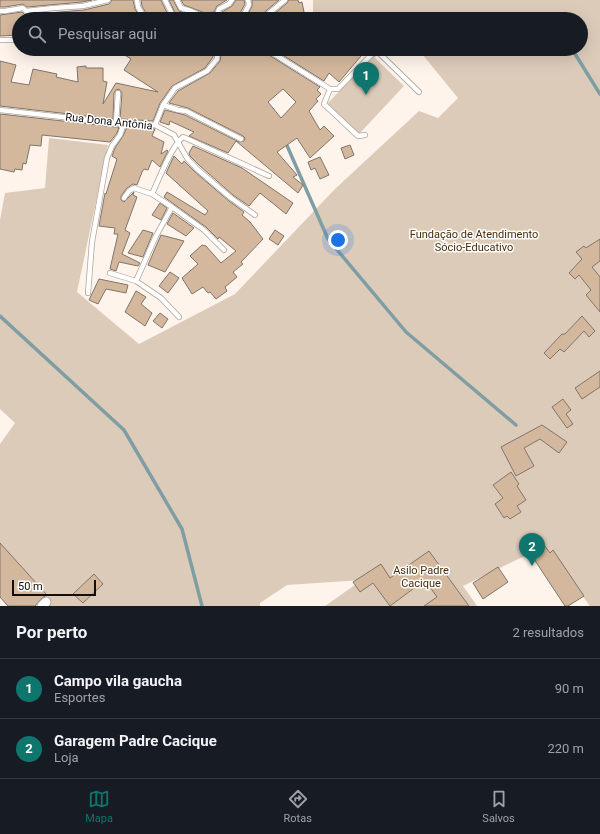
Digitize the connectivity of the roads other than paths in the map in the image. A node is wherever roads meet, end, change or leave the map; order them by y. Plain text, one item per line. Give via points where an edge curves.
1 (108, 0) edge
2 (137, 0) edge
3 (165, 0) edge
4 (177, 0) edge
5 (232, 0) edge
6 (248, 0) edge
7 (285, 0) edge
8 (0, 11) edge
9 (141, 12) edge
10 (171, 12) edge
11 (195, 12) edge
12 (218, 12) edge
13 (245, 12) edge
14 (270, 12) edge
15 (0, 40) edge
16 (12, 40) edge
17 (217, 56) edge
18 (277, 56) edge
19 (370, 56) edge
20 (382, 56) edge
21 (330, 90) junction
22 (418, 92) dead end
23 (118, 93) dead end
24 (163, 104) junction
25 (0, 110) edge
26 (116, 123) junction
27 (124, 123) junction
28 (155, 125) junction
29 (365, 135) dead end
30 (241, 139) dead end
31 (178, 142) junction
32 (269, 176) dead end
33 (152, 194) junction
34 (124, 198) dead end
35 (172, 207) junction
36 (254, 215) dead end
37 (224, 250) dead end
38 (110, 273) dead end
39 (136, 281) junction
40 (88, 293) dead end
41 (179, 317) dead end

1 - 8 lane via 83,6
2 - 9 lane
3 - 10 lane
4 - 11 lane via 181,8
5 - 12 lane
6 - 13 lane via 249,5
7 - 14 lane
15 - 16 lane
17 - 24 lane via 207,71 175,88
18 - 21 lane
19 - 21 lane via 338,89
20 - 22 lane
21 - 29 lane via 324,104 358,136
23 - 26 lane
24 - 28 lane
24 - 30 lane via 186,111
25 - 26 lane, Rua Dona Antônia
26 - 27 lane, Rua Dona Antônia
27 - 28 lane, Rua Dona Antônia
27 - 40 lane via 107,158 92,242
28 - 31 lane, Rua Dona Antônia via 174,135
31 - 32 lane via 183,137
31 - 33 lane
31 - 36 lane, Rua Dona Antônia via 197,169
33 - 34 lane via 134,188
33 - 35 lane
35 - 37 lane via 204,230
35 - 39 lane
38 - 39 lane
39 - 41 lane via 161,298

